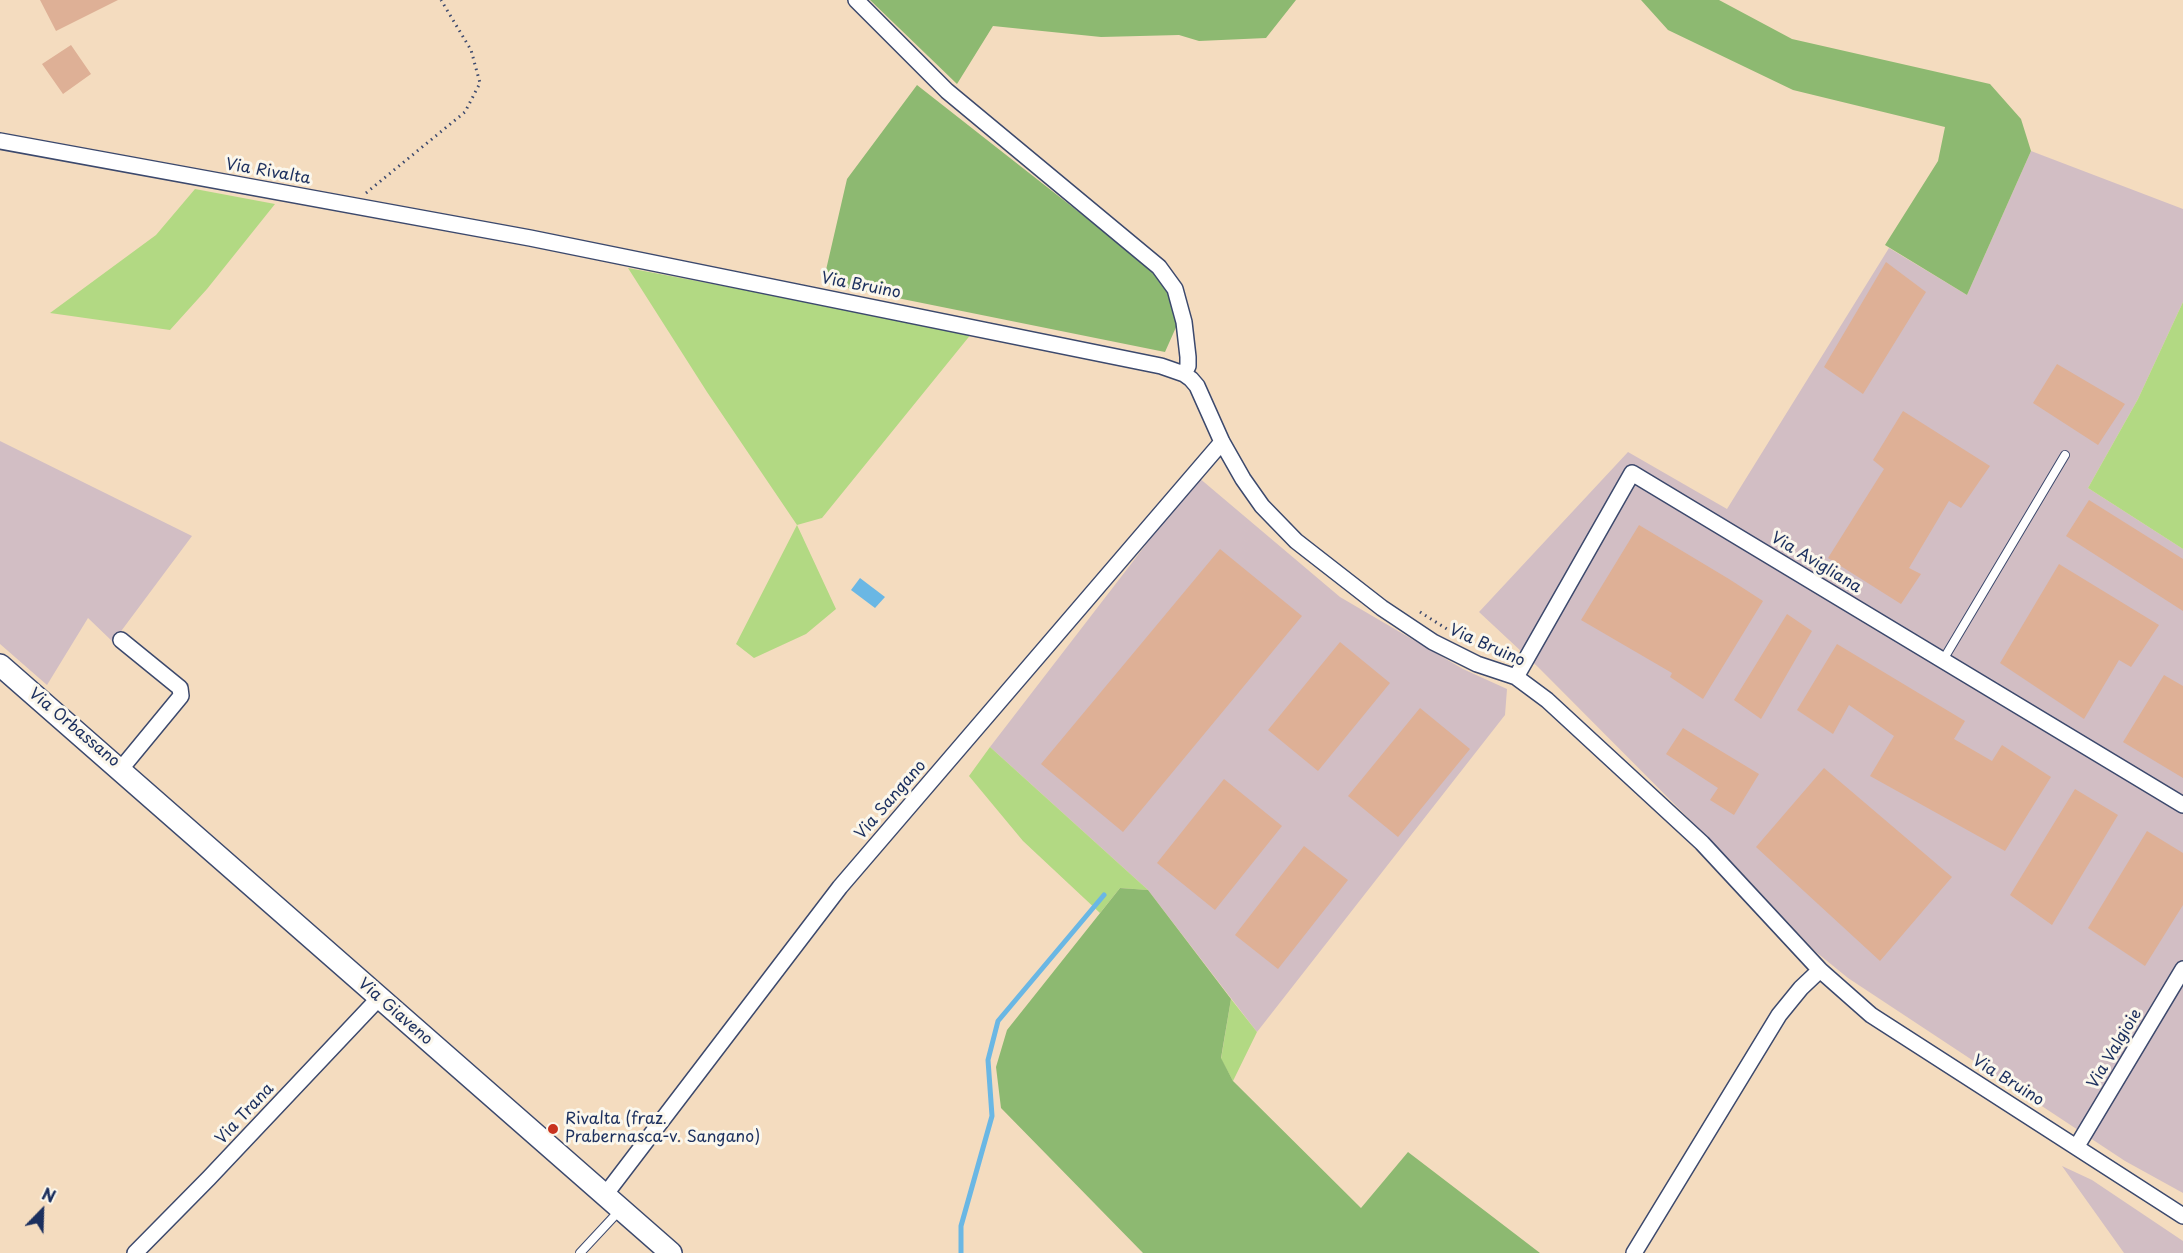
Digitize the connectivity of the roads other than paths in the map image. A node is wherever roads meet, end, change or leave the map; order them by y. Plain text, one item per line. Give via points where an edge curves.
1 (856, 0) edge
2 (0, 141) edge
3 (530, 238) joint
4 (1184, 374) junction
5 (1222, 442) junction
6 (2065, 455) dead end
7 (121, 640) dead end
8 (1943, 660) junction
9 (0, 665) edge
10 (1516, 677) junction
11 (120, 770) junction
12 (2183, 805) edge
13 (2183, 969) edge
14 (1820, 970) junction
15 (379, 998) junction
16 (2077, 1146) junction
17 (604, 1195) junction
18 (621, 1209) junction
19 (2183, 1216) edge
20 (135, 1253) edge
21 (580, 1253) edge
22 (671, 1253) edge
23 (1634, 1253) edge

1 - 4 street via 947,91 1159,267 1175,289 1184,322 1188,357
2 - 3 street, Via Rivalta
3 - 4 street, Via Bruino via 1161,366
4 - 5 street, Via Bruino via 1197,386
5 - 10 street, Via Bruino via 1262,506 1296,541 1433,642 1477,664
5 - 17 street, Via Sangano via 840,887
6 - 8 lane
7 - 11 street, Via Orbassano via 180,688 181,696
8 - 10 street, Via Avigliana via 1632,473
8 - 12 street, Via Avigliana
9 - 11 main road, Via Orbassano
10 - 14 street, Via Bruino via 1547,700 1702,843
11 - 15 main road, Via Giaveno
13 - 16 street, Via Valgioie
14 - 16 street, Via Bruino via 1871,1015
14 - 23 street via 1779,1015
15 - 17 main road, Via Giaveno
15 - 20 street, Via Trana
16 - 19 street, Via Bruino
17 - 18 main road, Via Giaveno
18 - 21 lane
18 - 22 main road, Via Giaveno

